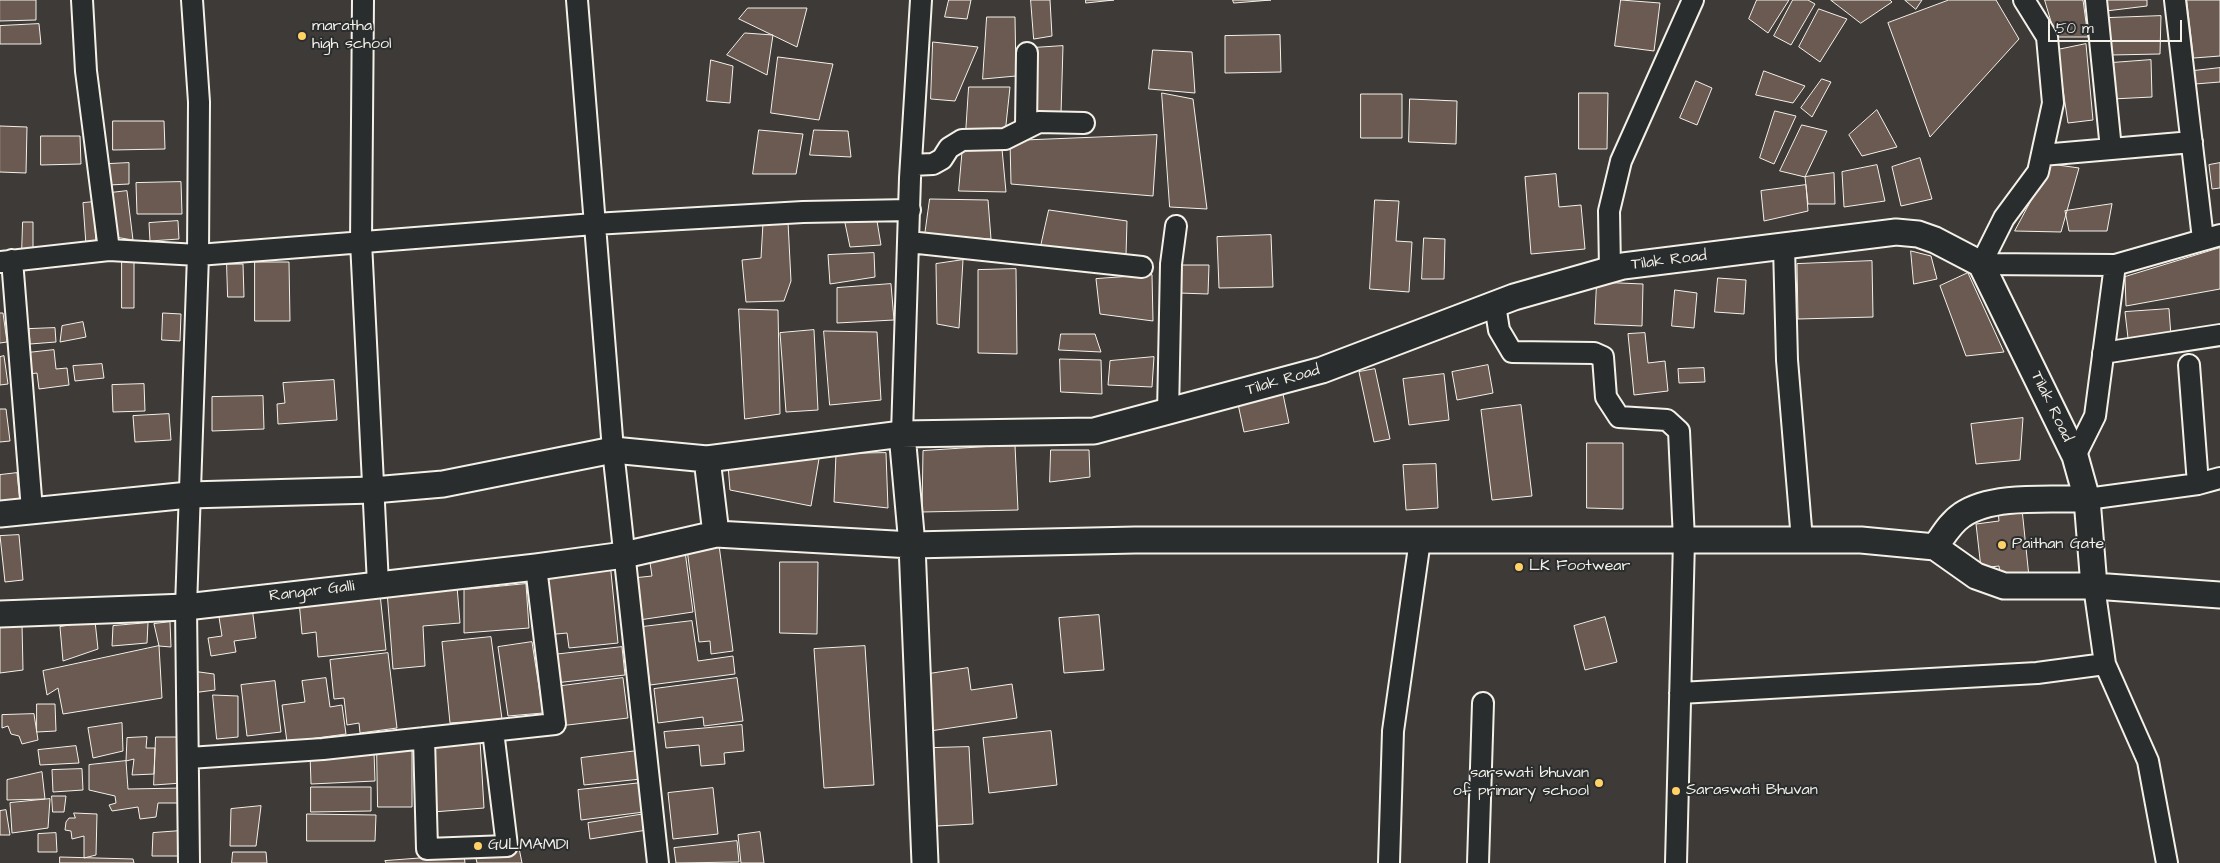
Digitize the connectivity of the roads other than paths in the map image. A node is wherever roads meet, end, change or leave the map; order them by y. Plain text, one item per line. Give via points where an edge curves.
1 (82, 0) edge
2 (192, 0) edge
3 (363, 0) edge
4 (576, 0) edge
5 (921, 0) edge
6 (1693, 0) edge
7 (2024, 0) edge
8 (2096, 0) edge
9 (2175, 0) edge
10 (1027, 53) dead end
11 (1084, 123) dead end
12 (1026, 127) junction
13 (2192, 142) junction
14 (2112, 149) junction
15 (2042, 155) junction
16 (911, 165) junction
17 (910, 210) junction
18 (594, 224) junction
19 (1176, 226) dead end
20 (2211, 237) edge
21 (361, 242) junction
22 (909, 242) junction
23 (1784, 247) junction
24 (109, 250) junction
25 (198, 254) junction
26 (6, 261) edge
27 (1981, 264) junction
28 (2115, 265) junction
29 (1142, 267) dead end
30 (1610, 270) junction
31 (1495, 304) junction
32 (2220, 335) edge
33 (2103, 353) junction
34 (2190, 365) dead end
35 (1168, 413) junction
36 (902, 434) junction
37 (613, 450) junction
38 (2076, 456) junction
39 (707, 459) junction
40 (2220, 478) edge
41 (2198, 484) junction
42 (373, 490) junction
43 (189, 495) junction
44 (2087, 499) junction
45 (32, 510) junction
46 (0, 514) edge
47 (716, 534) junction
48 (1420, 540) junction
49 (1684, 540) junction
50 (1802, 540) junction
51 (912, 545) junction
52 (1935, 548) junction
53 (624, 555) junction
54 (536, 568) junction
55 (378, 584) junction
56 (2094, 586) junction
57 (2220, 595) edge
58 (186, 607) junction
59 (0, 614) edge
60 (2105, 664) junction
61 (1680, 693) junction
62 (1483, 703) dead end
63 (493, 731) junction
64 (424, 738) junction
65 (189, 758) junction
66 (189, 863) edge
67 (658, 863) edge
68 (925, 863) edge
69 (1389, 863) edge
70 (1478, 863) edge
71 (1676, 863) edge
72 (2167, 863) edge

1 - 24 street via 86,71
2 - 25 street via 198,102
3 - 21 street
4 - 18 street
5 - 16 street
6 - 30 street via 1621,161 1609,211
7 - 15 street via 2047,37 2053,103
8 - 14 street
9 - 13 street
10 - 12 street
11 - 12 street via 1039,122
12 - 16 street via 1005,138 962,140 948,148 942,159 933,164
13 - 14 street
13 - 20 street
14 - 15 street
15 - 27 street via 2038,172 2004,218
16 - 17 street
17 - 18 street via 803,212
17 - 22 street
18 - 21 street
18 - 37 street
19 - 35 street via 1171,264
20 - 28 street
21 - 25 street
21 - 42 street
22 - 29 street
22 - 36 street
23 - 27 street, Tilak Road via 1896,232 1935,240
23 - 30 street, Tilak Road
23 - 50 street via 1787,370
24 - 25 street
24 - 26 street
25 - 43 street
26 - 45 street
27 - 28 street
27 - 38 street, Tilak Road
28 - 33 street
30 - 31 street, Tilak Road
31 - 35 street, Tilak Road via 1322,370
31 - 49 street via 1499,330 1512,352 1594,353 1603,357 1606,397 1619,417 1667,420 1679,432
32 - 33 street
33 - 38 street via 2095,416
34 - 41 street
35 - 36 street, Tilak Road via 1094,431
36 - 39 street, Tilak Road
36 - 51 street
37 - 39 street, Tilak Road
37 - 42 street, Tilak Road via 442,484
37 - 53 street
38 - 44 street, Tilak Road
39 - 47 street
40 - 41 street
41 - 44 street
42 - 43 street, Tilak Road
42 - 55 street
43 - 45 street, Tilak Road
43 - 58 street
44 - 52 street via 1997,502 1977,506 1950,525
44 - 56 street, Tilak Road
45 - 46 street, Tilak Road
47 - 51 street, Rangar Galli
47 - 53 street, Rangar Galli
48 - 49 street, Rangar Galli
48 - 51 street, Rangar Galli via 1135,540
48 - 69 street via 1393,730
49 - 50 street, Rangar Galli
49 - 61 street
50 - 52 street, Rangar Galli via 1860,540
51 - 68 street
52 - 56 street via 1991,583 2004,586
53 - 54 street, Rangar Galli
53 - 67 street
54 - 55 street, Rangar Galli
54 - 63 street via 554,724
55 - 58 street, Rangar Galli
56 - 57 street
56 - 60 street
58 - 59 street, Rangar Galli
58 - 65 street
60 - 61 street via 2036,673
60 - 72 street via 2148,761
61 - 71 street
62 - 70 street
63 - 64 street
63 - 64 street via 506,846 426,849
64 - 65 street
65 - 66 street

